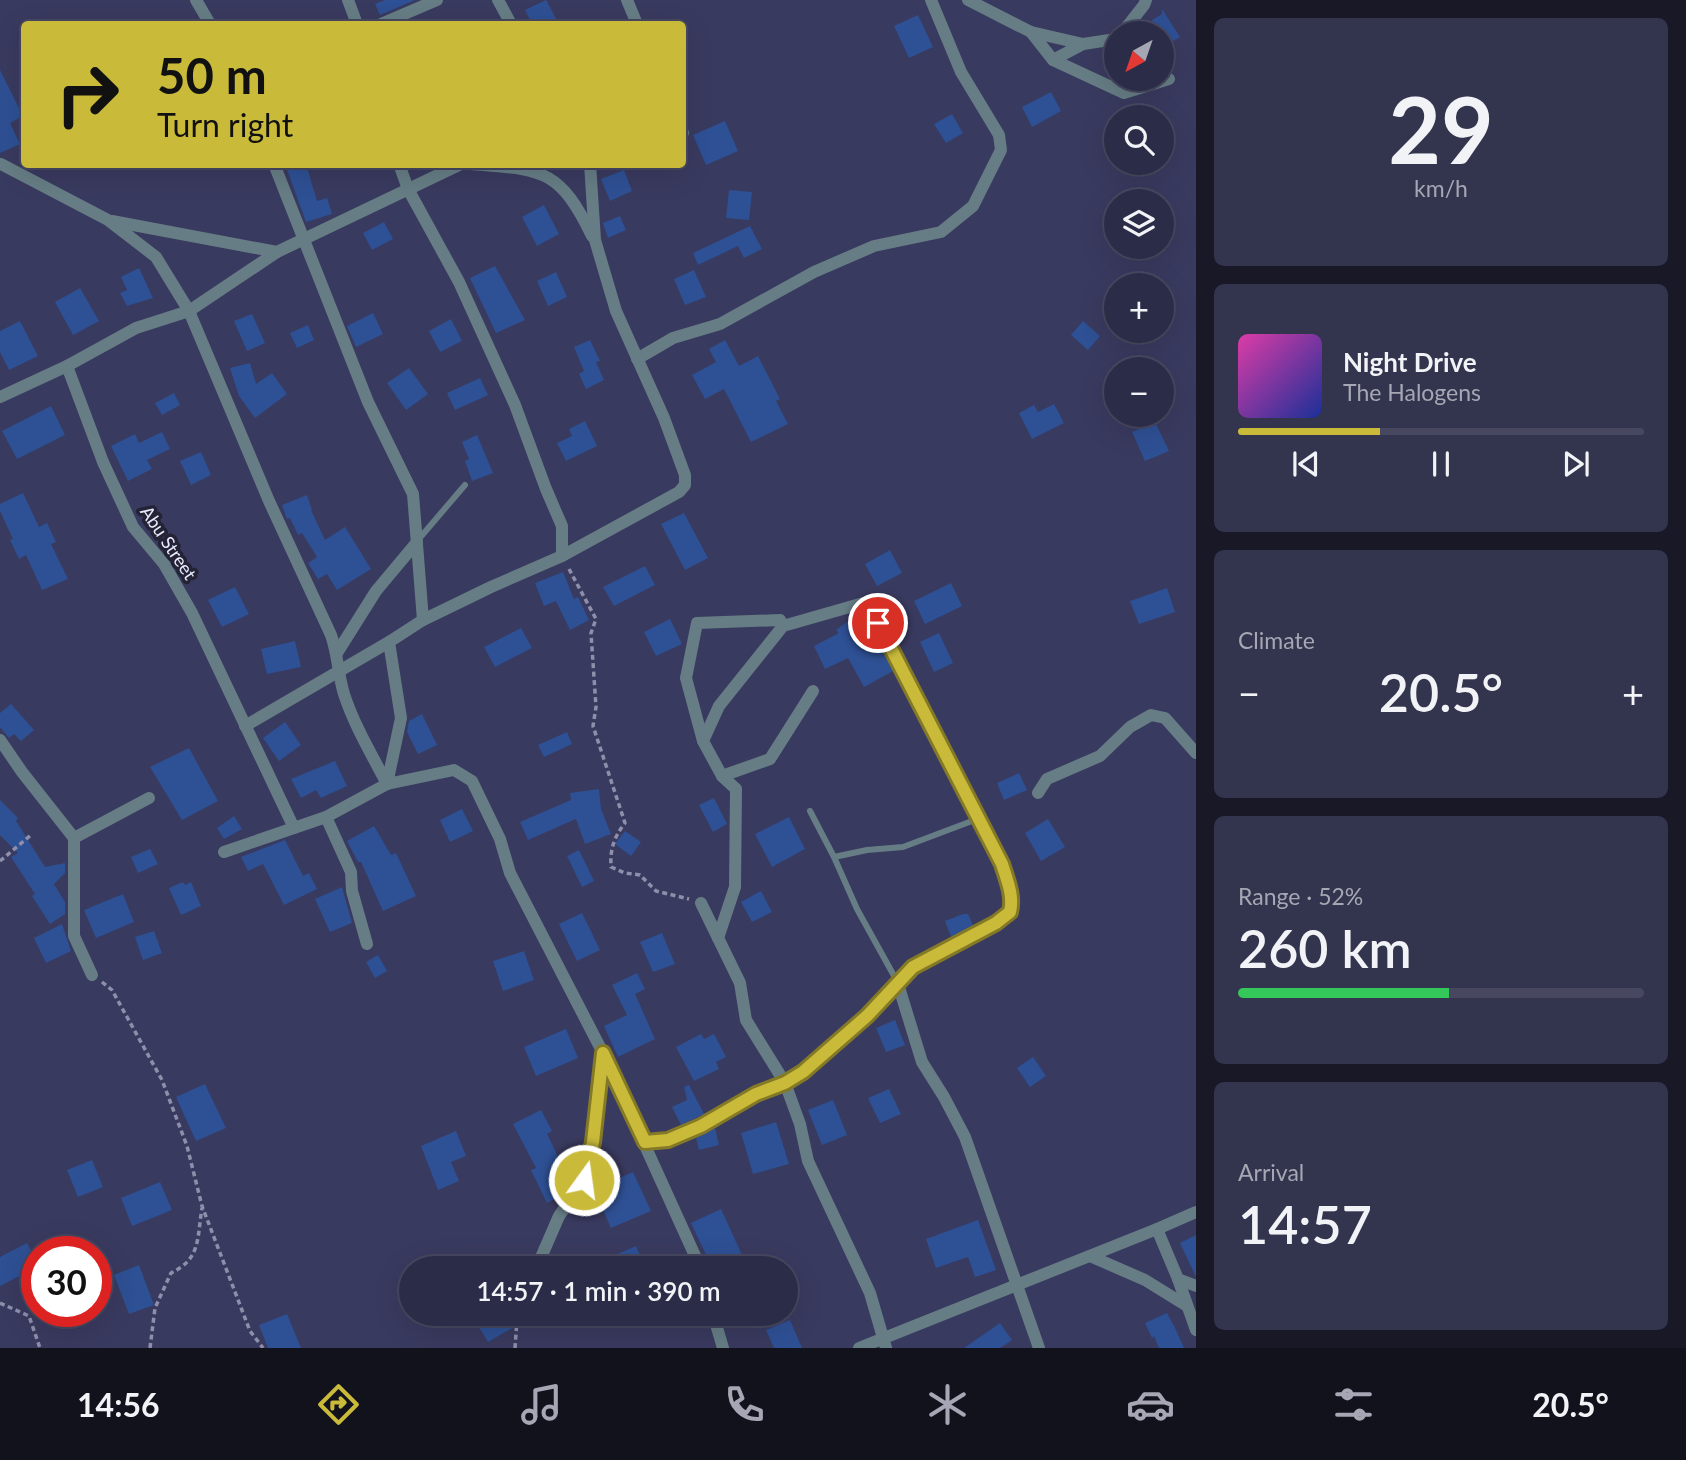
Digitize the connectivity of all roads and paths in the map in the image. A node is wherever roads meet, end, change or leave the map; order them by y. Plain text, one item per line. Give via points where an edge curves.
1 (196, 0) edge
2 (348, 0) edge
3 (437, 0) edge
4 (498, 0) edge
5 (627, 0) edge
6 (931, 0) edge
7 (968, 0) edge
8 (1146, 0) edge
9 (208, 21) edge
10 (356, 21) edge
11 (388, 21) edge
12 (509, 21) edge
13 (636, 21) edge
14 (1131, 21) edge
15 (1031, 32) junction
16 (1104, 41) edge
17 (1083, 44) junction
18 (1054, 60) junction
19 (1104, 84) edge
20 (1, 164) edge
21 (276, 168) edge
22 (400, 168) edge
23 (453, 168) edge
24 (526, 168) edge
25 (590, 168) edge
26 (408, 189) junction
27 (108, 220) junction
28 (304, 240) junction
29 (595, 240) junction
30 (277, 252) junction
31 (189, 311) junction
32 (637, 359) junction
33 (67, 366) junction
34 (0, 397) edge
35 (465, 485) dead end
36 (417, 542) junction
37 (562, 556) junction
38 (423, 620) junction
39 (783, 626) junction
40 (389, 642) junction
41 (337, 653) junction
42 (338, 670) junction
43 (813, 691) dead end
44 (245, 726) junction
45 (0, 740) edge
46 (703, 741) junction
47 (1196, 753) edge
48 (722, 776) junction
49 (387, 783) junction
50 (1038, 793) dead end
51 (149, 798) dead end
52 (810, 811) dead end
53 (326, 817) junction
54 (979, 818) junction
55 (294, 828) junction
56 (31, 835) dead end
57 (74, 838) junction
58 (225, 852) dead end
59 (834, 857) junction
60 (0, 861) edge
61 (701, 903) joint
62 (718, 938) junction
63 (367, 944) dead end
64 (92, 975) joint
65 (898, 984) junction
66 (603, 1053) junction
67 (785, 1083) junction
68 (645, 1142) junction
69 (202, 1206) junction
70 (1196, 1212) edge
71 (1157, 1229) junction
72 (542, 1256) edge
73 (695, 1256) edge
74 (1090, 1256) junction
75 (1178, 1279) junction
76 (1018, 1284) junction
77 (1196, 1286) edge
78 (0, 1303) edge
79 (1187, 1306) junction
80 (517, 1326) edge
81 (717, 1326) edge
82 (1196, 1330) edge
83 (885, 1343) edge
84 (40, 1348) edge
85 (150, 1348) edge
86 (263, 1348) edge
87 (515, 1348) edge
88 (723, 1348) edge
89 (859, 1348) edge
90 (1039, 1348) edge

1 - 9 street
2 - 10 street
3 - 11 street
4 - 12 street
5 - 13 street
6 - 32 street via 961,72 999,135 1001,150 973,206 941,232 874,246 814,272 720,324 673,338
7 - 15 street
8 - 14 street
15 - 17 street
15 - 18 street
16 - 17 street
17 - 18 street
18 - 19 street
20 - 27 street
21 - 28 street
22 - 26 street
23 - 26 street
24 - 29 street via 549,177 566,191
25 - 29 street
26 - 28 street
26 - 37 street via 459,282 515,405 562,526
27 - 30 street
27 - 31 street via 156,257
28 - 30 street
28 - 36 street via 368,402 413,494
29 - 32 street via 616,311
30 - 31 street
31 - 33 street via 136,328
31 - 41 street
32 - 37 street via 685,475 685,485
33 - 34 street
33 - 44 street, Abu Street via 133,527 163,564 192,613
35 - 36 lane
36 - 38 street
36 - 41 street via 376,591
37 - 38 street
37 - 61 path via 596,619 591,633 593,726 625,823 610,851 611,867 640,876 656,891
38 - 40 street
39 - 46 street via 719,706
39 - 46 street via 780,620 696,623 686,678
39 - 54 street via 867,602
40 - 42 street
40 - 49 street via 401,718
41 - 42 street
42 - 44 street
42 - 49 street via 354,718
43 - 48 street via 770,758
44 - 55 street, Abu Street
45 - 57 street
46 - 48 street
47 - 50 street via 1165,718 1151,715 1130,727 1100,756 1047,779
48 - 62 street via 736,789 736,887
49 - 53 street
49 - 66 street via 454,770 472,781 500,839 510,873
51 - 57 street
52 - 59 lane
53 - 55 street
53 - 63 street via 351,872
54 - 59 lane via 903,847
54 - 65 street via 1002,864 1010,889 1010,912 913,967
55 - 58 street
56 - 60 path
57 - 64 street via 74,936
59 - 65 lane
61 - 62 street
62 - 67 street via 740,983 746,1020
64 - 69 path via 112,990 162,1080 187,1146
65 - 67 street via 867,1016
65 - 76 street via 922,1062 965,1137
66 - 68 street
66 - 72 street via 584,1180 559,1216
67 - 68 street via 668,1140
67 - 83 street via 808,1161 870,1293
68 - 73 street
69 - 85 path via 194,1254 185,1266 171,1273 155,1308
69 - 86 path via 250,1331
70 - 71 street
71 - 74 street
71 - 75 street
74 - 76 street
74 - 79 street via 1145,1280
75 - 77 street
75 - 79 street
76 - 83 street
76 - 90 street
78 - 84 path via 29,1316
79 - 82 street
80 - 87 path
81 - 88 street
83 - 89 street

